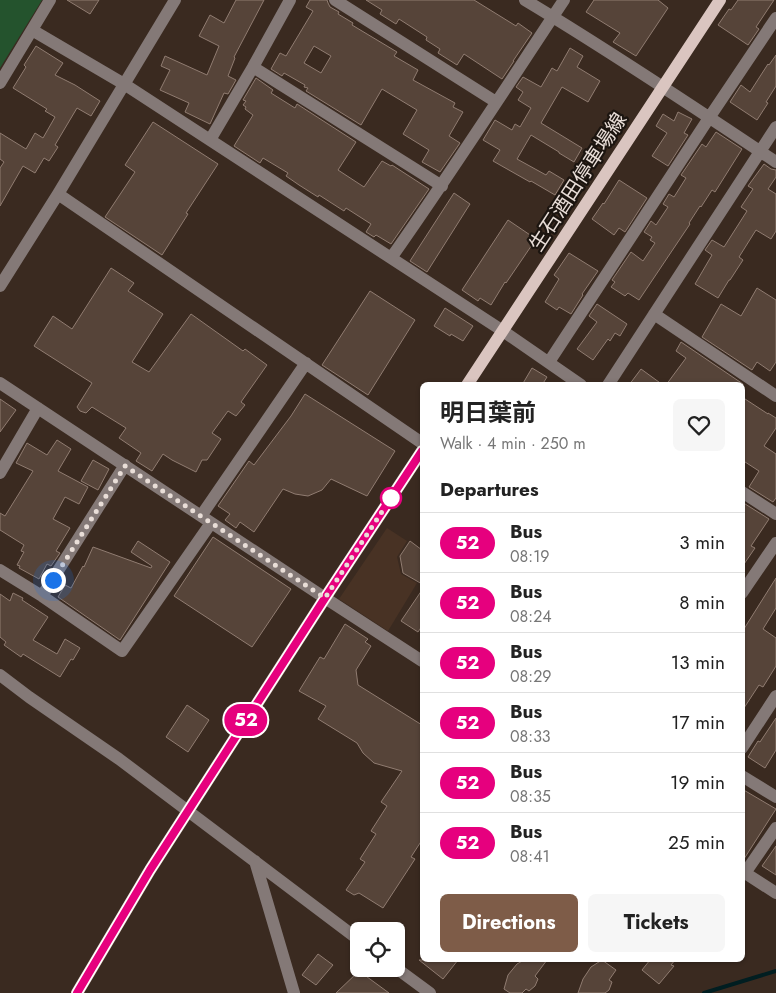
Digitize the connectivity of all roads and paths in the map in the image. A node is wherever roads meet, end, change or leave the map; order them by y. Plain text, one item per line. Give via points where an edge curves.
1 (50, 0) edge
2 (175, 0) edge
3 (290, 0) edge
4 (335, 0) edge
5 (525, 0) edge
6 (564, 0) edge
7 (720, 0) edge
8 (553, 17) junction
9 (776, 18) edge
10 (32, 30) junction
11 (254, 68) junction
12 (0, 82) edge
13 (124, 84) junction
14 (663, 87) junction
15 (496, 102) junction
16 (709, 118) junction
17 (776, 127) edge
18 (210, 140) junction
19 (760, 151) junction
20 (776, 162) edge
21 (442, 186) junction
22 (58, 194) junction
23 (392, 258) junction
24 (0, 286) edge
25 (654, 314) junction
26 (503, 331) junction
27 (549, 362) junction
28 (306, 364) junction
29 (469, 382) edge
30 (578, 382) edge
31 (610, 382) edge
32 (0, 383) edge
33 (776, 396) edge
34 (38, 408) junction
35 (420, 442) edge
36 (420, 454) edge
37 (125, 466) junction
38 (0, 473) edge
39 (745, 494) edge
40 (776, 514) edge
41 (206, 519) junction
42 (776, 543) edge
43 (0, 570) edge
44 (745, 588) edge
45 (42, 596) junction
46 (325, 598) junction
47 (420, 660) edge
48 (0, 675) edge
49 (776, 696) edge
50 (745, 743) edge
51 (745, 778) edge
52 (776, 797) edge
53 (188, 811) junction
54 (776, 828) edge
55 (255, 861) junction
56 (745, 871) edge
57 (745, 873) edge
58 (776, 893) edge
59 (350, 933) edge
60 (405, 975) edge
61 (424, 991) edge
62 (77, 993) edge
63 (294, 993) edge

1 - 10 street
2 - 13 street
3 - 11 street
4 - 15 street
5 - 8 street
6 - 8 street
7 - 14 main road, 生石酒田停車場線
8 - 14 street
8 - 15 street
9 - 16 street
10 - 12 street
10 - 13 street
11 - 18 street
11 - 21 street
13 - 18 street
13 - 22 street
14 - 16 street
14 - 26 main road, 生石酒田停車場線
15 - 21 street
16 - 19 street
16 - 27 street
17 - 19 street
18 - 23 street
19 - 20 street
19 - 25 street
21 - 23 street
22 - 24 street
22 - 28 street
23 - 26 street
25 - 31 street
25 - 33 street
26 - 27 street
26 - 29 main road, 生石酒田停車場線
27 - 30 street
28 - 35 street
28 - 41 street
32 - 34 street
34 - 37 street
34 - 38 street
36 - 46 main road
37 - 41 street
37 - 45 street
39 - 40 street
41 - 45 street via 122,651
41 - 46 street
42 - 44 street
43 - 45 street
46 - 47 street
46 - 53 main road
48 - 53 street
49 - 50 street
51 - 52 street
53 - 55 street
53 - 62 main road
54 - 56 street
55 - 59 street
55 - 63 street
57 - 58 street
60 - 61 street

